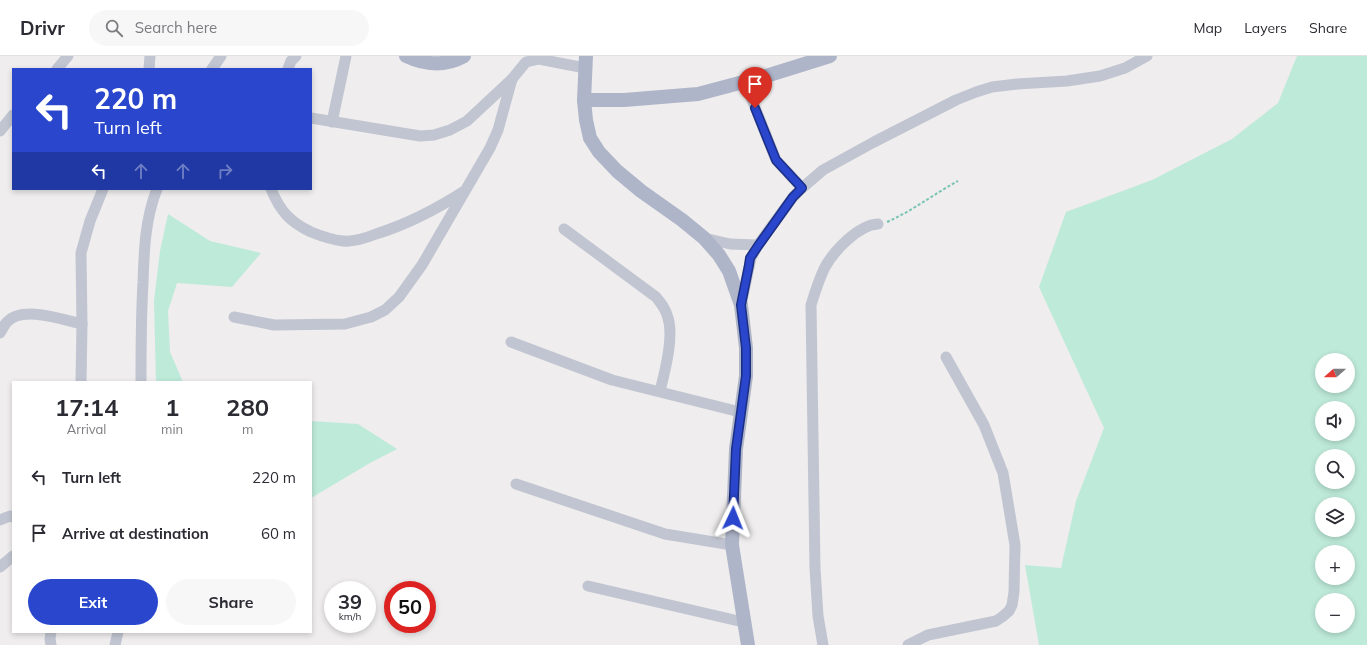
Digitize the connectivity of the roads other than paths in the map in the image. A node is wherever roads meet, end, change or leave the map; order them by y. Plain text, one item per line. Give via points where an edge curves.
1 (68, 56) edge
2 (150, 56) edge
3 (221, 56) edge
4 (346, 56) edge
5 (406, 56) edge
6 (464, 56) edge
7 (830, 56) edge
8 (1147, 56) edge
9 (294, 57) edge
10 (586, 62) edge
11 (58, 68) edge
12 (149, 68) edge
13 (213, 68) edge
14 (288, 68) edge
15 (512, 79) junction
16 (745, 82) junction
17 (584, 100) junction
18 (12, 116) edge
19 (312, 118) edge
20 (332, 122) junction
21 (0, 131) edge
22 (802, 188) junction
23 (103, 190) edge
24 (158, 190) edge
25 (271, 190) edge
26 (465, 192) junction
27 (878, 224) road end
28 (564, 229) dead end
29 (704, 238) junction
30 (758, 246) junction
31 (741, 305) junction
32 (234, 317) dead end
33 (82, 324) junction
34 (0, 333) edge
35 (511, 342) dead end
36 (946, 357) dead end
37 (81, 381) edge
38 (141, 381) edge
39 (660, 391) junction
40 (740, 412) junction
41 (516, 484) dead end
42 (12, 517) edge
43 (0, 520) edge
44 (732, 545) junction
45 (12, 557) edge
46 (0, 567) edge
47 (588, 586) dead end
48 (743, 622) junction
49 (51, 633) edge
50 (118, 633) edge
51 (51, 645) edge
52 (115, 645) edge
53 (748, 645) edge
54 (824, 645) edge
55 (908, 645) edge

1 - 11 street
2 - 12 street
3 - 13 street
4 - 20 street
5 - 6 main road via 419,62 430,63 451,61
7 - 16 main road
8 - 22 street via 1125,68 1100,76 992,87 956,100 823,170
9 - 14 street
10 - 15 street via 532,59 526,62
10 - 17 main road
15 - 20 street via 467,121 434,135 420,136
15 - 26 street via 498,130
16 - 17 main road via 698,94 624,100
16 - 22 street via 776,160
17 - 29 main road via 590,138 599,152 635,186
18 - 21 street
19 - 20 street
22 - 30 street
23 - 33 street via 81,253
24 - 38 street via 152,202 145,238
25 - 26 street via 285,215 299,226 320,236 343,241 363,238 406,224
26 - 32 street via 422,265 399,297 385,310 371,317 344,324 274,325
27 - 54 street via 868,225 860,230 836,252 825,267 811,305 815,568 818,616
28 - 39 street via 656,297 664,308 670,331 666,370
29 - 30 street via 730,244
29 - 31 main road via 729,271
30 - 31 street via 750,258
31 - 40 main road via 746,376
33 - 34 street via 39,314 20,315 7,322
33 - 37 street
35 - 39 street via 612,380
36 - 55 street via 984,425 1003,473 1015,545 1014,592 1009,611 996,621 928,636
39 - 40 street
40 - 44 main road via 735,456
41 - 44 street via 665,534
42 - 43 street
44 - 48 main road
45 - 46 street
47 - 48 street
48 - 53 main road
49 - 51 street
50 - 52 street

